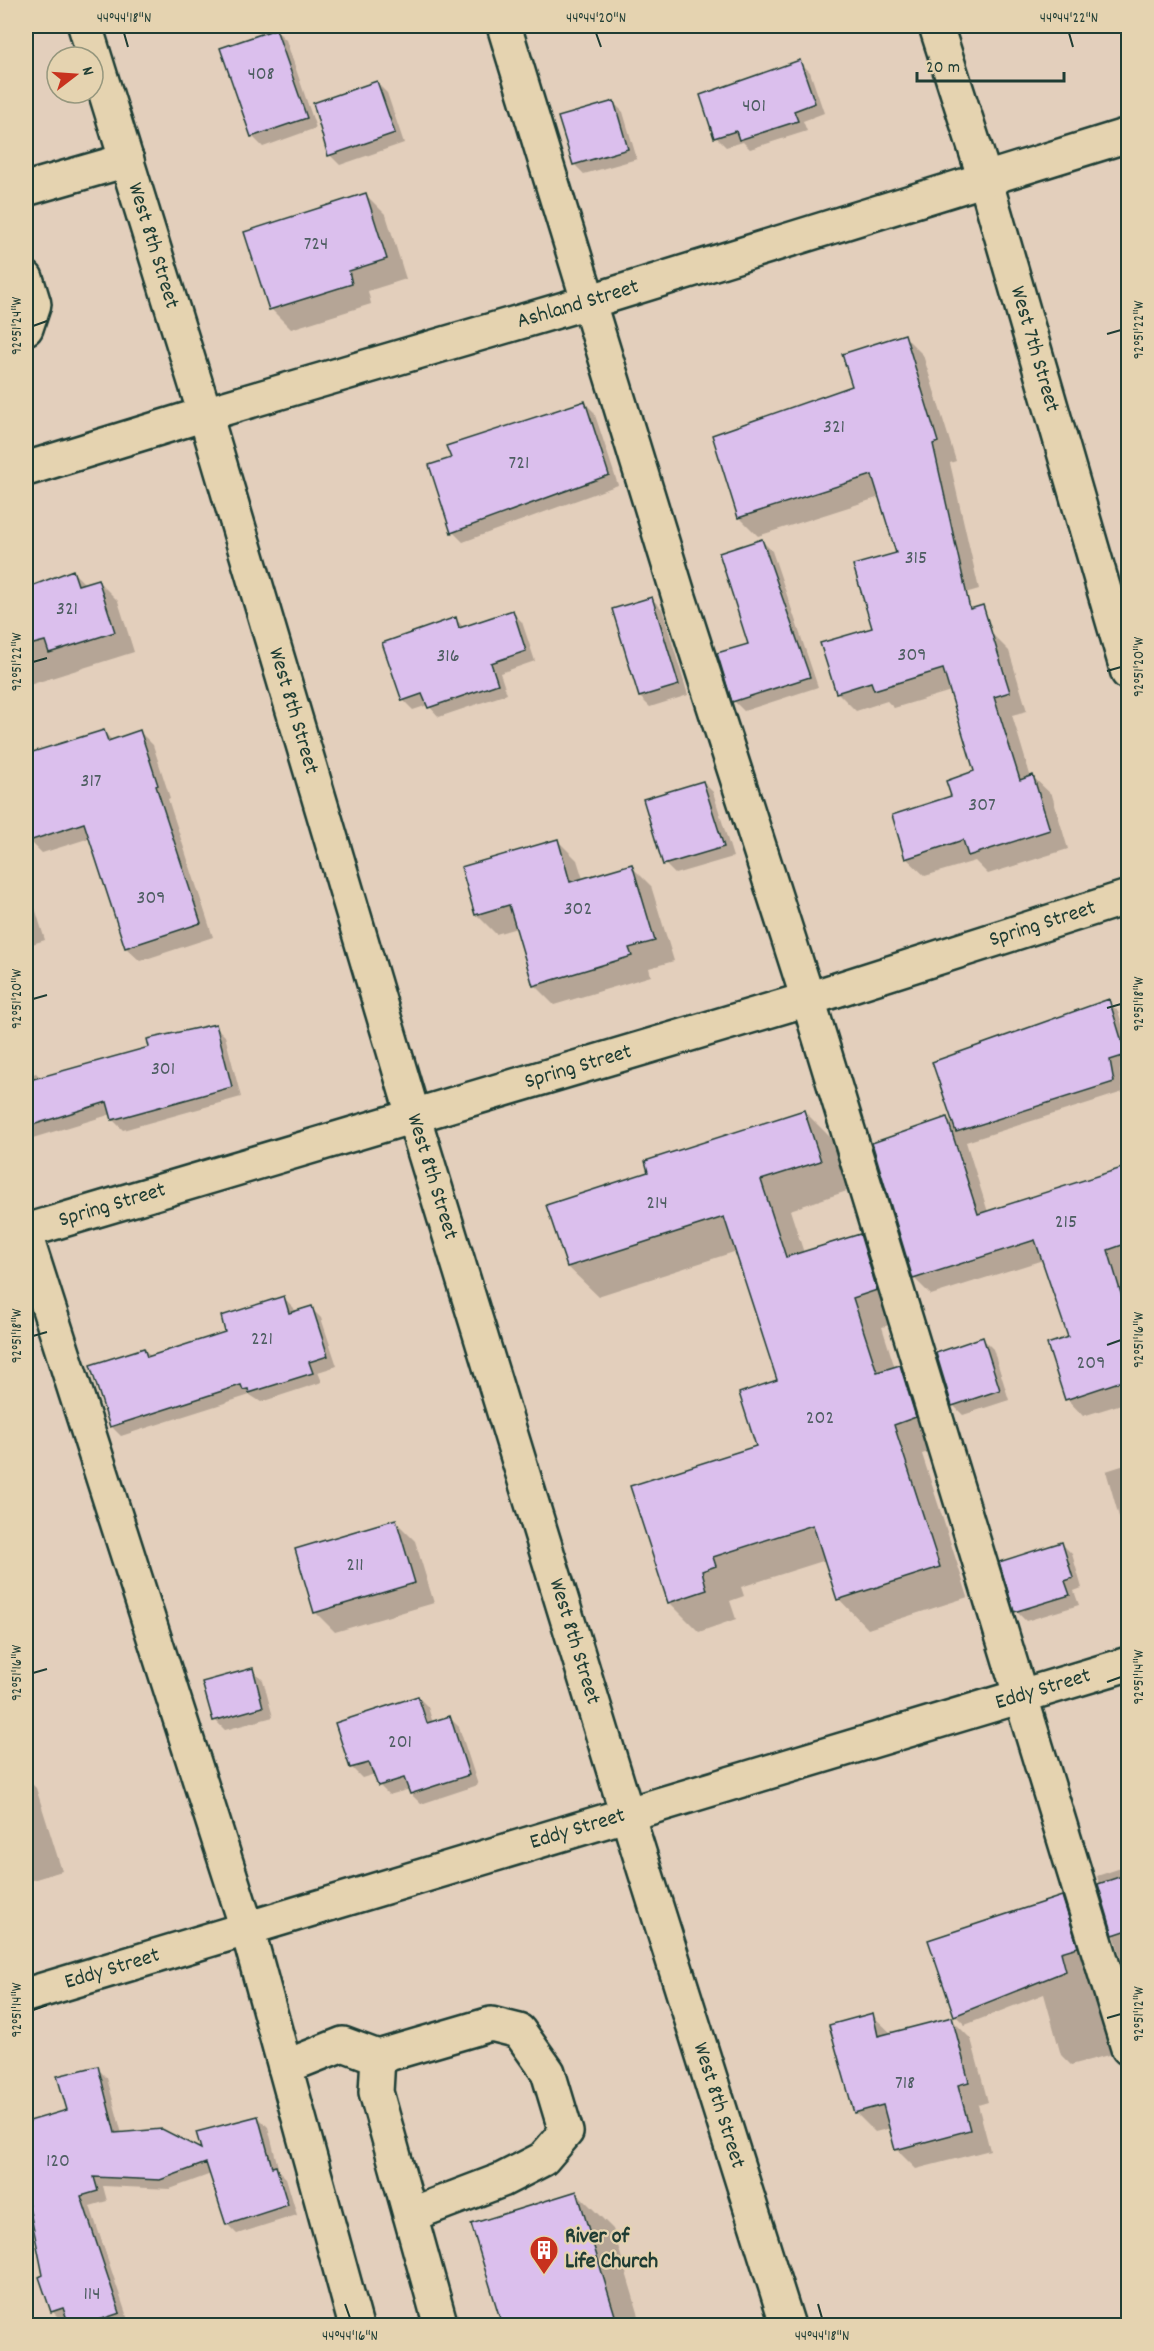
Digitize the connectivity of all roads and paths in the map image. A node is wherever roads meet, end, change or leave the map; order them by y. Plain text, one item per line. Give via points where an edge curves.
1 (85, 26) edge
2 (504, 26) edge
3 (936, 26) edge
4 (1128, 135) edge
5 (127, 160) junction
6 (985, 179) junction
7 (26, 189) edge
8 (26, 278) edge
9 (588, 302) junction
10 (26, 328) edge
11 (205, 414) junction
12 (26, 469) edge
13 (1128, 673) edge
14 (1128, 897) edge
15 (808, 999) junction
16 (412, 1115) junction
17 (26, 1231) edge
18 (26, 1237) edge
19 (1128, 1664) edge
20 (1021, 1696) junction
21 (627, 1814) junction
22 (247, 1928) junction
23 (26, 1995) edge
24 (1128, 2048) edge
25 (378, 2056) junction
26 (285, 2067) junction
27 (410, 2216) junction
28 (356, 2325) edge
29 (441, 2325) edge
30 (788, 2325) edge

1 - 5 street, West 8th Street
2 - 9 street
3 - 6 street, West 7th Street
4 - 6 street, Ashland Street
5 - 7 street
5 - 11 street, West 8th Street
6 - 9 street, Ashland Street
6 - 13 street, West 7th Street
8 - 10 street via 34,304
9 - 11 street, Ashland Street
9 - 15 street
11 - 12 street, Ashland Street
11 - 16 street, West 8th Street
14 - 15 street, Spring Street
15 - 16 street, Spring Street
15 - 20 street
16 - 17 street, Spring Street
16 - 21 street, West 8th Street
18 - 22 street
19 - 20 street, Eddy Street
20 - 21 street, Eddy Street
20 - 24 street
21 - 22 street, Eddy Street
21 - 30 street, West 8th Street
22 - 23 street, Eddy Street
22 - 26 street
25 - 26 street via 343,2044
25 - 27 street via 376,2092
25 - 27 street via 491,2024 519,2031 548,2072 566,2132 543,2159 502,2180
26 - 28 street
27 - 29 street

